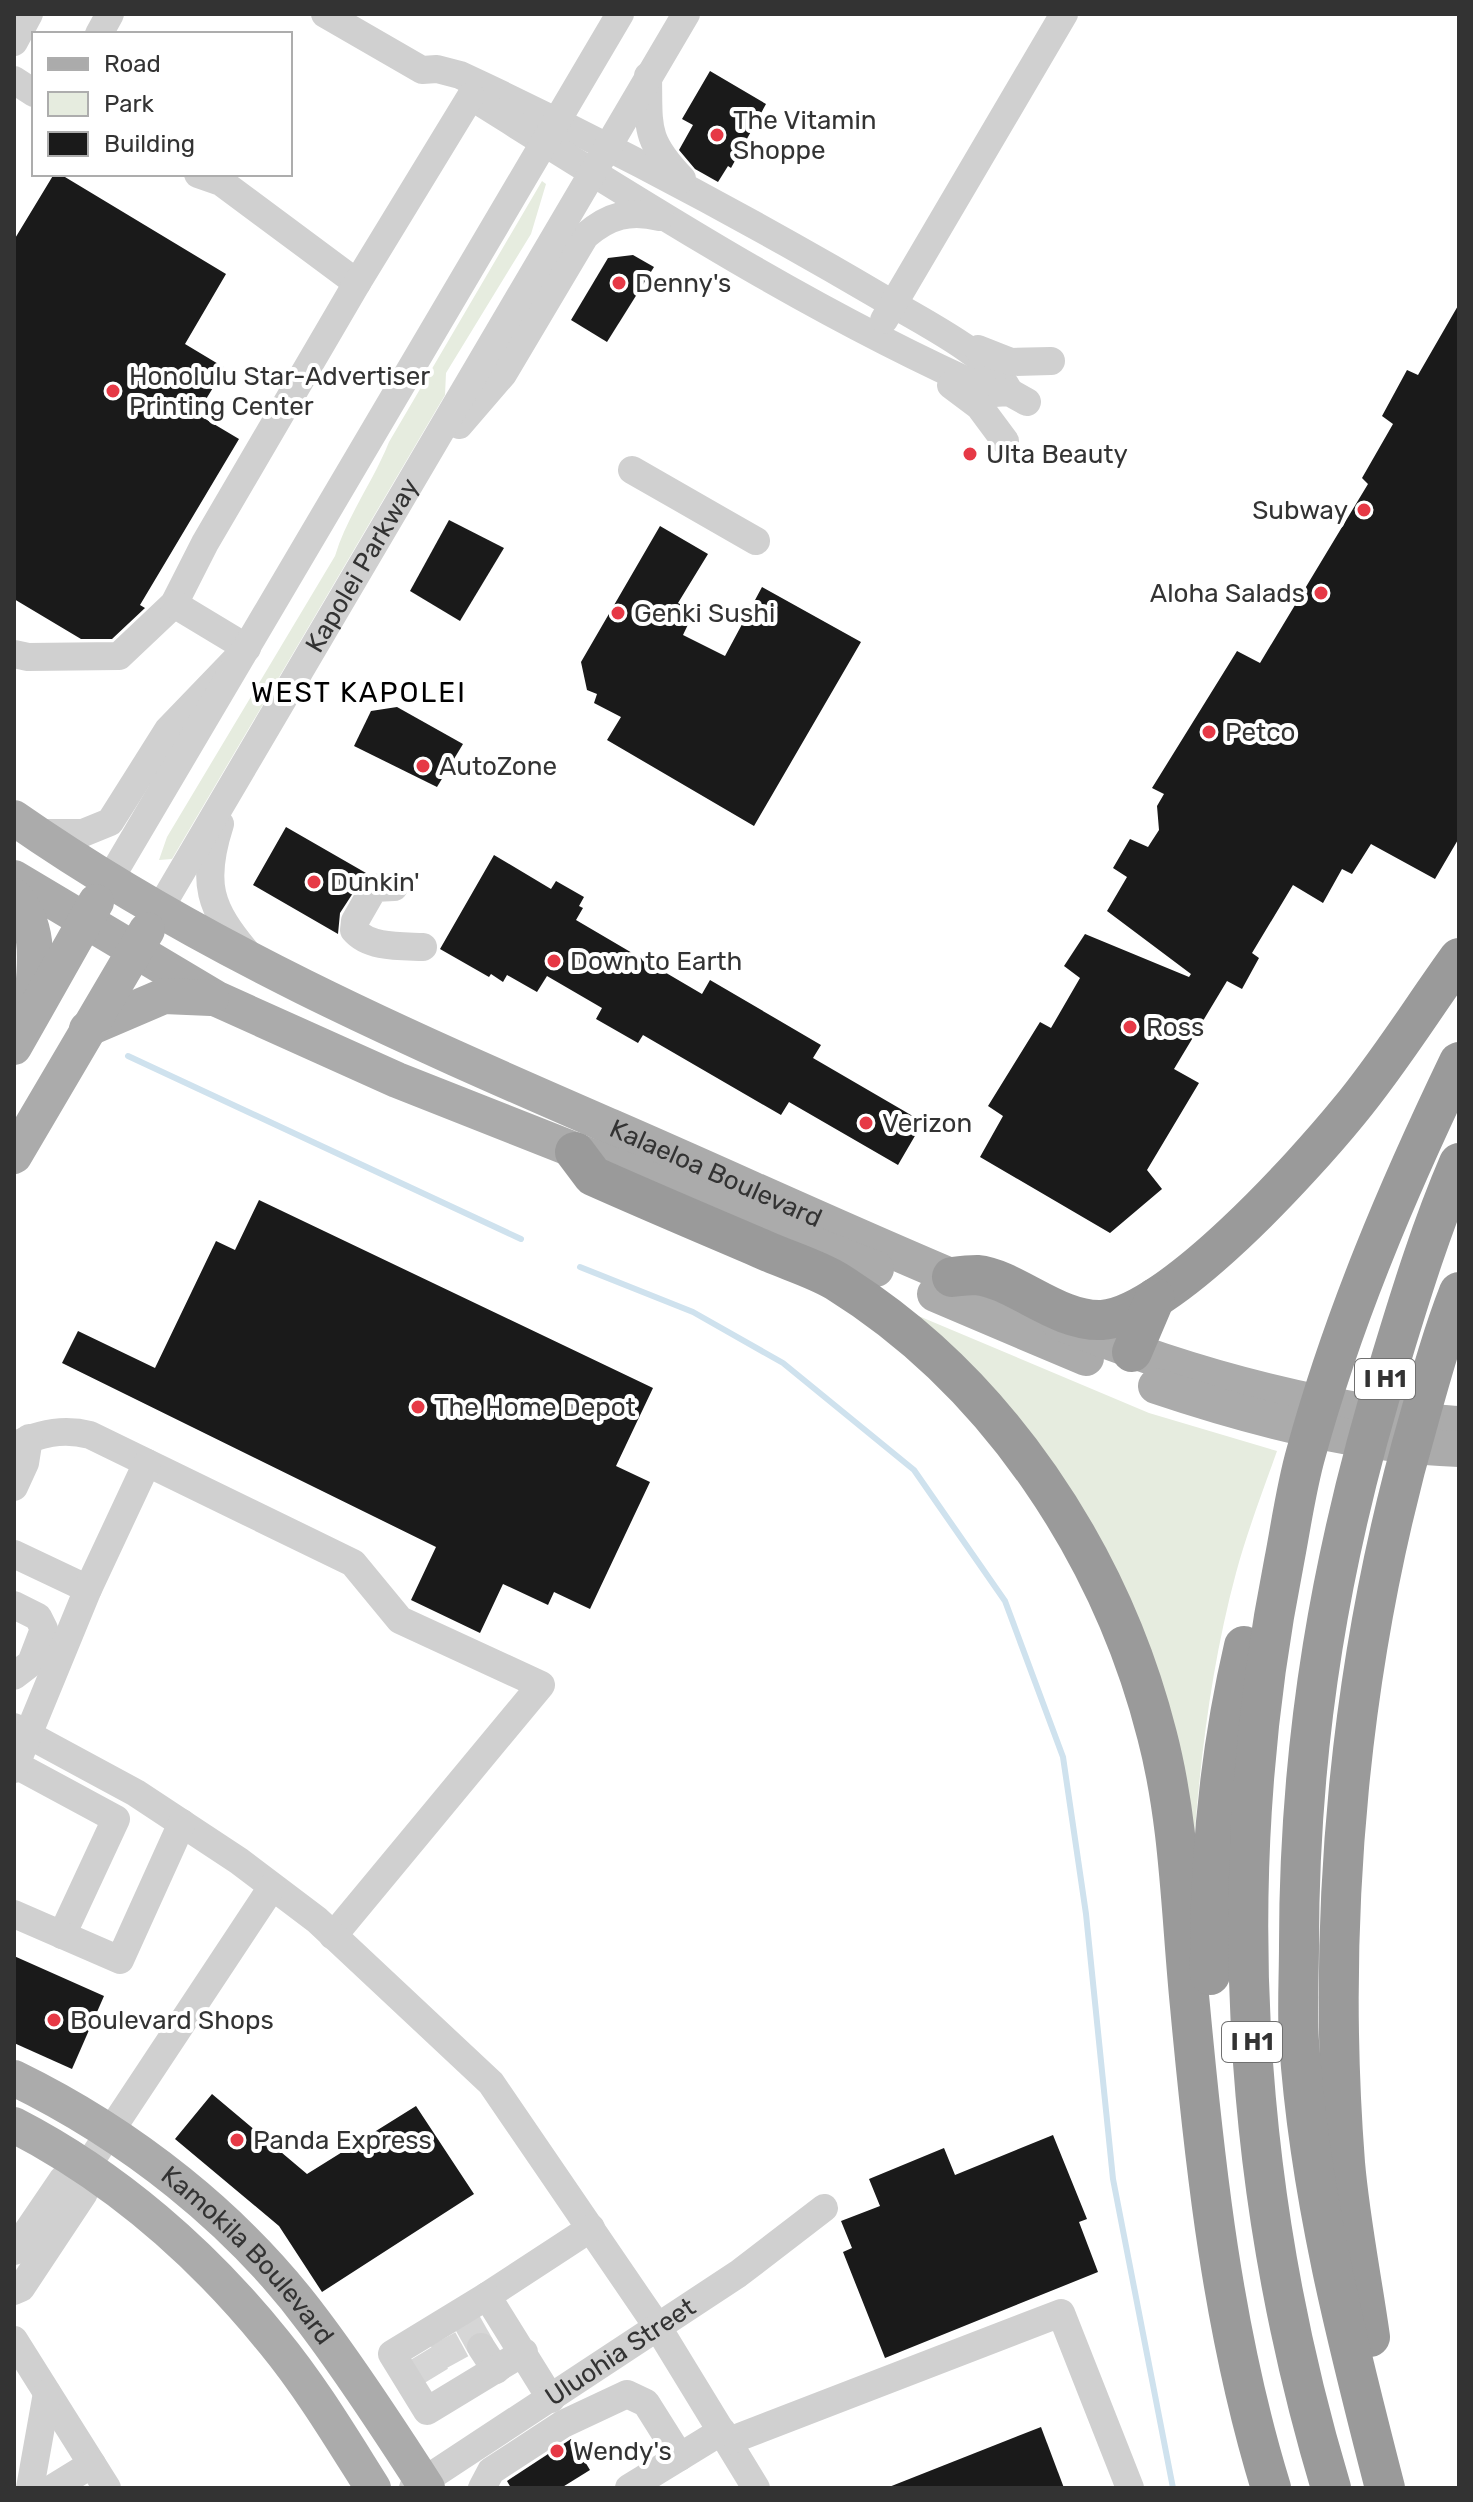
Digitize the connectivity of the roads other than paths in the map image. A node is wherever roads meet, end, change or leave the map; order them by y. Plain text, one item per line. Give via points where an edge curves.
1 (29, 14) edge
2 (110, 14) edge
3 (325, 14) edge
4 (620, 14) edge
5 (686, 14) edge
6 (1064, 14) edge
7 (100, 32) edge
8 (14, 42) edge
9 (437, 69) junction
10 (648, 76) junction
11 (14, 80) edge
12 (32, 92) edge
13 (471, 96) junction
14 (551, 131) junction
15 (606, 147) junction
16 (592, 172) junction
17 (204, 176) edge
18 (691, 188) junction
19 (668, 219) junction
20 (357, 283) junction
21 (893, 305) junction
22 (944, 334) junction
23 (875, 336) junction
24 (1051, 361) dead end
25 (923, 362) junction
26 (1005, 441) dead end
27 (632, 470) dead end
28 (414, 477) junction
29 (756, 541) dead end
30 (174, 604) junction
31 (247, 648) junction
32 (14, 654) edge
33 (232, 787) junction
34 (25, 826) edge
35 (14, 878) edge
36 (110, 879) junction
37 (394, 887) dead end
38 (14, 896) edge
39 (159, 910) junction
40 (85, 921) junction
41 (423, 947) dead end
42 (134, 951) junction
43 (1459, 958) edge
44 (258, 967) junction
45 (217, 999) junction
46 (87, 1029) junction
47 (23, 1032) edge
48 (1459, 1062) edge
49 (575, 1152) junction
50 (14, 1156) edge
51 (1459, 1163) edge
52 (952, 1277) junction
53 (1459, 1292) edge
54 (1155, 1298) junction
55 (1132, 1352) junction
56 (1262, 1404) junction
57 (1450, 1436) edge
58 (19, 1440) edge
59 (1305, 1456) junction
60 (147, 1463) junction
61 (14, 1487) edge
62 (14, 1554) edge
63 (88, 1589) junction
64 (14, 1605) edge
65 (14, 1676) edge
66 (14, 1683) edge
67 (44, 1699) junction
68 (21, 1731) edge
69 (15, 1767) edge
70 (182, 1823) junction
71 (272, 1887) junction
72 (14, 1914) edge
73 (62, 1935) junction
74 (333, 1936) junction
75 (14, 2078) edge
76 (14, 2125) edge
77 (110, 2133) junction
78 (86, 2168) junction
79 (824, 2208) dead end
80 (1213, 2217) junction
81 (591, 2228) junction
82 (14, 2251) edge
83 (14, 2291) edge
84 (487, 2296) junction
85 (657, 2326) junction
86 (14, 2340) edge
87 (524, 2352) junction
88 (47, 2393) junction
89 (551, 2399) junction
90 (725, 2436) junction
91 (680, 2457) junction
92 (92, 2464) junction
93 (1270, 2482) edge
94 (421, 2486) edge
95 (30, 2488) edge
96 (53, 2488) edge
97 (107, 2488) edge
98 (373, 2488) edge
99 (482, 2488) edge
100 (629, 2488) edge
101 (756, 2488) edge
102 (1130, 2488) edge
103 (1331, 2488) edge
104 (1387, 2488) edge

1 - 8 street
2 - 7 street
3 - 9 street via 422,70
4 - 14 street
5 - 10 street, Kapolei Parkway
6 - 21 street
9 - 13 street
9 - 14 street via 460,75
10 - 15 street, Kapolei Parkway
10 - 18 street via 653,142 660,157
11 - 12 street
13 - 14 street
13 - 20 street
14 - 15 street
14 - 16 street
14 - 31 street
15 - 16 street, Kapolei Parkway
15 - 18 street
16 - 19 street
16 - 28 street, Kapolei Parkway
17 - 20 street via 221,182
18 - 21 street
19 - 23 street
19 - 28 street via 622,214 599,223 585,236 503,374
20 - 30 street
21 - 22 street
21 - 23 street
22 - 24 street via 1011,362
22 - 25 street via 1004,379 1018,397 994,393
23 - 25 street
25 - 26 street via 979,406
27 - 29 street
28 - 33 street, Kapolei Parkway
30 - 31 street
30 - 32 street via 119,656
31 - 34 street via 168,730 110,822 83,833
31 - 36 street
33 - 39 street, Kapolei Parkway
33 - 44 street via 213,844 211,898 221,920
34 - 36 main road, Kalaeloa Boulevard
35 - 40 main road, Kalaeloa Boulevard
36 - 39 main road, Kalaeloa Boulevard
36 - 40 main road
37 - 41 street via 374,888 354,930 378,943
38 - 47 main road via 34,935
39 - 42 main road, Kapolei Parkway
39 - 44 main road, Kalaeloa Boulevard
40 - 42 main road, Kalaeloa Boulevard
40 - 47 main road
42 - 45 main road, Kalaeloa Boulevard
42 - 46 main road, Kapolei Parkway
43 - 54 highway via 1350,1110 1307,1159 1219,1248
44 - 52 main road, Kalaeloa Boulevard
45 - 46 main road via 164,996
45 - 49 main road, Kalaeloa Boulevard
46 - 50 main road, Kapolei Parkway
48 - 59 highway, I H1 via 1367,1268
49 - 56 main road, Kalaeloa Boulevard via 856,1261 1146,1383
49 - 80 highway via 593,1176 844,1287 928,1351 968,1391 1059,1503 1120,1620 1157,1736 1173,1809
51 - 104 highway, I H1 via 1430,1231 1346,1515 1315,1698 1299,1875 1299,2040 1315,2183 1342,2323
52 - 54 highway via 978,1275 1076,1317 1102,1320
52 - 55 main road, Kalaeloa Boulevard
53 - 104 highway via 1400,1484 1372,1612 1351,1752 1341,2002 1345,2164
54 - 55 highway
55 - 56 main road, Kalaeloa Boulevard
56 - 57 main road, Kalaeloa Boulevard
58 - 60 street via 70,1430
58 - 61 street via 25,1463
59 - 80 highway via 1274,1524 1229,1709 1209,1925
59 - 103 highway, I H1 via 1259,1708 1247,1972 1258,2143 1296,2353
60 - 63 street
60 - 74 street via 353,1563 400,1620 541,1685
62 - 63 street
63 - 67 street
64 - 65 street via 38,1617 44,1629 31,1663
66 - 67 street
67 - 68 street
68 - 69 street
68 - 70 street
69 - 73 street via 116,1819
70 - 71 street
70 - 73 street via 120,1960
71 - 74 street
71 - 77 street
72 - 73 street
74 - 81 street via 491,2083
75 - 77 main road, Kamokila Boulevard
76 - 78 main road, Kamokila Boulevard
77 - 78 street
77 - 94 main road, Kamokila Boulevard via 165,2171 268,2267 313,2320
78 - 82 street via 63,2179
78 - 83 street via 84,2193
78 - 98 main road, Kamokila Boulevard via 168,2229 225,2285 283,2354
79 - 85 street, Uluohia Street via 738,2274
80 - 93 highway via 1230,2316
81 - 84 street
81 - 85 street
84 - 87 street
84 - 87 street via 464,2317 440,2360
85 - 89 street, Uluohia Street
85 - 90 street
86 - 88 street
87 - 89 street
88 - 92 street
88 - 95 street
89 - 94 street, Uluohia Street
90 - 91 street
90 - 101 street
90 - 102 street via 1061,2313
91 - 99 street via 646,2403 635,2395 619,2396 563,2424 491,2471
91 - 100 street
92 - 96 street
92 - 97 street

